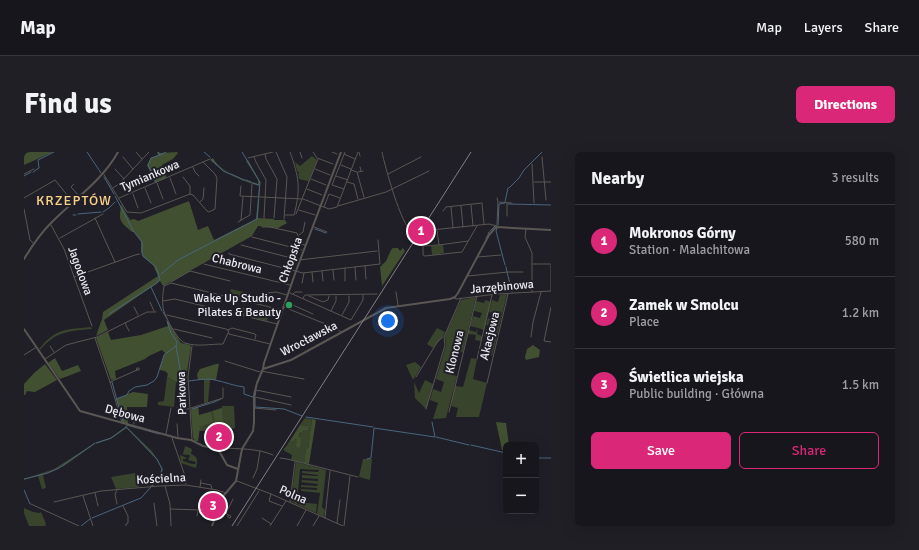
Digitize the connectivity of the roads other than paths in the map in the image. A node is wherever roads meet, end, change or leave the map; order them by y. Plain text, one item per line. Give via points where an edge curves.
1 (118, 152) edge
2 (136, 152) edge
3 (149, 152) edge
4 (273, 152) edge
5 (276, 152) edge
6 (290, 152) edge
7 (300, 152) edge
8 (313, 152) edge
9 (332, 152) edge
10 (341, 152) edge
11 (344, 152) edge
12 (359, 152) edge
13 (382, 152) edge
14 (265, 154) junction
15 (337, 154) dead end
16 (344, 154) junction
17 (360, 156) dead end
18 (123, 157) dead end
19 (254, 157) junction
20 (421, 157) dead end
21 (542, 157) dead end
22 (248, 158) dead end
23 (302, 158) dead end
24 (210, 159) dead end
25 (318, 159) junction
26 (356, 159) junction
27 (143, 160) junction
28 (203, 162) junction
29 (333, 164) dead end
30 (532, 164) dead end
31 (340, 165) junction
32 (193, 167) junction
33 (360, 167) dead end
34 (115, 169) dead end
35 (314, 169) junction
36 (34, 170) dead end
37 (133, 170) junction
38 (351, 170) junction
39 (428, 171) dead end
40 (357, 172) junction
41 (103, 173) junction
42 (24, 174) edge
43 (387, 174) junction
44 (330, 175) dead end
45 (199, 176) dead end
46 (336, 176) junction
47 (170, 177) junction
48 (183, 177) dead end
49 (124, 179) junction
50 (310, 179) junction
51 (347, 181) junction
52 (533, 182) junction
53 (544, 182) junction
54 (551, 182) edge
55 (157, 183) junction
56 (74, 184) dead end
57 (252, 184) dead end
58 (326, 185) dead end
59 (241, 186) dead end
60 (145, 188) junction
61 (204, 188) dead end
62 (113, 189) junction
63 (306, 189) junction
64 (344, 189) junction
65 (392, 190) junction
66 (133, 193) junction
67 (176, 194) dead end
68 (190, 194) junction
69 (322, 195) dead end
70 (79, 196) junction
71 (243, 196) junction
72 (252, 197) junction
73 (24, 198) edge
74 (119, 198) junction
75 (265, 198) junction
76 (275, 198) junction
77 (286, 198) junction
78 (340, 198) dead end
79 (365, 198) junction
80 (497, 198) dead end
81 (163, 199) dead end
82 (298, 199) junction
83 (303, 199) junction
84 (358, 200) junction
85 (546, 200) dead end
86 (498, 202) junction
87 (534, 202) dead end
88 (73, 203) junction
89 (151, 203) dead end
90 (199, 203) junction
91 (507, 203) junction
92 (512, 203) dead end
93 (471, 205) junction
94 (320, 206) junction
95 (337, 206) junction
96 (461, 206) junction
97 (324, 207) junction
98 (451, 207) junction
99 (138, 208) dead end
100 (24, 209) edge
101 (299, 209) junction
102 (443, 211) dead end
103 (103, 214) dead end
104 (296, 214) dead end
105 (285, 215) junction
106 (315, 215) dead end
107 (507, 216) dead end
108 (95, 218) junction
109 (264, 218) dead end
110 (274, 218) dead end
111 (284, 219) dead end
112 (241, 220) junction
113 (238, 222) dead end
114 (306, 222) dead end
115 (51, 223) junction
116 (484, 225) junction
117 (313, 226) junction
118 (473, 226) junction
119 (477, 226) junction
120 (497, 226) junction
121 (262, 227) dead end
122 (463, 227) junction
123 (453, 228) junction
124 (526, 228) junction
125 (437, 230) junction
126 (551, 230) edge
127 (326, 232) dead end
128 (298, 235) junction
129 (252, 237) dead end
130 (59, 238) junction
131 (378, 240) dead end
132 (469, 241) junction
133 (34, 244) junction
134 (439, 244) junction
135 (241, 245) dead end
136 (306, 245) junction
137 (304, 250) junction
138 (379, 251) junction
139 (228, 253) dead end
140 (140, 254) dead end
141 (501, 255) dead end
142 (478, 257) junction
143 (24, 259) edge
144 (300, 260) junction
145 (115, 262) junction
146 (204, 264) dead end
147 (532, 264) junction
148 (551, 264) edge
149 (365, 266) junction
150 (355, 267) junction
151 (344, 268) junction
152 (333, 269) junction
153 (322, 270) junction
154 (296, 271) junction
155 (312, 272) junction
156 (522, 272) dead end
157 (304, 273) junction
158 (468, 276) junction
159 (74, 277) junction
160 (366, 279) dead end
161 (334, 280) dead end
162 (356, 280) dead end
163 (230, 281) dead end
164 (323, 281) dead end
165 (346, 281) dead end
166 (171, 282) junction
167 (313, 282) dead end
168 (302, 283) dead end
169 (291, 286) junction
170 (551, 291) edge
171 (302, 292) dead end
172 (396, 292) dead end
173 (532, 292) junction
174 (541, 292) junction
175 (267, 293) dead end
176 (508, 293) junction
177 (288, 294) junction
178 (293, 294) junction
179 (377, 294) dead end
180 (309, 295) junction
181 (329, 295) junction
182 (336, 295) junction
183 (349, 295) junction
184 (363, 295) junction
185 (492, 295) junction
186 (477, 296) junction
187 (454, 297) junction
188 (302, 298) junction
189 (461, 298) junction
190 (163, 300) junction
191 (150, 302) dead end
192 (285, 302) junction
193 (283, 306) junction
194 (398, 306) junction
195 (134, 307) dead end
196 (551, 307) edge
197 (282, 310) junction
198 (331, 311) junction
199 (314, 314) dead end
200 (166, 315) junction
201 (139, 316) junction
202 (341, 316) junction
203 (125, 323) junction
204 (277, 324) junction
205 (92, 326) dead end
206 (24, 329) edge
207 (173, 329) junction
208 (228, 330) junction
209 (129, 331) dead end
210 (342, 332) junction
211 (27, 333) junction
212 (228, 333) junction
213 (24, 335) edge
214 (444, 337) junction
215 (531, 337) dead end
216 (95, 338) junction
217 (212, 338) dead end
218 (255, 340) junction
219 (551, 342) edge
220 (270, 344) junction
221 (192, 345) junction
222 (50, 346) dead end
223 (36, 347) junction
224 (54, 352) junction
225 (24, 355) edge
226 (44, 359) junction
227 (477, 359) dead end
228 (225, 361) dead end
229 (137, 370) dead end
230 (261, 371) junction
231 (416, 377) dead end
232 (304, 379) dead end
233 (110, 382) junction
234 (487, 383) dead end
235 (223, 388) dead end
236 (255, 390) junction
237 (254, 397) junction
238 (291, 397) dead end
239 (291, 405) dead end
240 (171, 408) dead end
241 (177, 408) dead end
242 (254, 408) junction
243 (190, 409) junction
244 (426, 409) dead end
245 (276, 410) dead end
246 (449, 412) dead end
247 (138, 415) dead end
248 (122, 423) junction
249 (177, 424) dead end
250 (134, 426) junction
251 (227, 427) dead end
252 (166, 435) junction
253 (172, 436) junction
254 (178, 438) junction
255 (192, 440) junction
256 (225, 448) junction
257 (242, 449) junction
258 (220, 450) junction
259 (260, 451) junction
260 (273, 455) dead end
261 (280, 458) dead end
262 (295, 461) junction
263 (238, 469) junction
264 (330, 471) dead end
265 (350, 475) junction
266 (358, 477) dead end
267 (253, 478) dead end
268 (201, 480) dead end
269 (236, 481) junction
270 (201, 483) junction
271 (186, 485) junction
272 (165, 486) junction
273 (200, 487) junction
274 (117, 489) junction
275 (212, 489) junction
276 (259, 490) junction
277 (95, 492) junction
278 (226, 494) junction
279 (271, 494) junction
280 (82, 495) junction
281 (233, 499) dead end
282 (286, 500) junction
283 (340, 500) dead end
284 (54, 502) dead end
285 (200, 502) dead end
286 (290, 502) junction
287 (154, 503) dead end
288 (31, 504) dead end
289 (117, 504) dead end
290 (98, 506) dead end
291 (124, 506) dead end
292 (218, 506) junction
293 (282, 506) junction
294 (170, 509) junction
295 (198, 510) junction
296 (307, 510) junction
297 (226, 513) junction
298 (228, 515) dead end
299 (197, 516) dead end
300 (320, 516) junction
301 (262, 518) dead end
302 (324, 518) junction
303 (337, 523) junction
304 (271, 525) edge
305 (79, 526) edge
306 (93, 526) edge
307 (126, 526) edge
308 (157, 526) edge
309 (171, 526) edge
310 (212, 526) edge
311 (237, 526) edge
312 (296, 526) edge
313 (313, 526) edge
314 (344, 526) edge

1 - 41 street
2 - 27 street
3 - 27 street
4 - 14 street
5 - 77 street via 287,177
6 - 82 street via 298,178
7 - 23 street
8 - 25 street
9 - 15 street
10 - 94 street, Chłopska
11 - 16 street
12 - 17 street
12 - 26 street
13 - 43 street
14 - 19 street
14 - 76 street via 277,179
16 - 26 street
16 - 31 street
18 - 37 street
19 - 22 street
19 - 75 street via 266,180
20 - 43 street
21 - 53 street
24 - 28 street, Tymiankowa
25 - 29 street
25 - 35 street
26 - 38 street
27 - 37 street
28 - 32 street, Tymiankowa
28 - 90 street via 217,178 215,209 207,212
30 - 52 street
31 - 38 street
31 - 46 street
32 - 45 street
32 - 47 street, Tymiankowa
33 - 40 street via 362,171
34 - 49 street
35 - 44 street
35 - 50 street
36 - 42 street
37 - 49 street
38 - 40 street
38 - 51 street
39 - 65 street
40 - 79 street
41 - 62 street
41 - 70 street
43 - 65 street
46 - 51 street
46 - 64 street via 332,185
47 - 55 street, Tymiankowa
47 - 67 street
48 - 68 street via 190,186
49 - 62 street
50 - 58 street
50 - 63 street
51 - 64 street
51 - 84 street via 354,184
52 - 53 street
52 - 87 street
53 - 54 street
53 - 85 street
55 - 60 street, Tymiankowa
55 - 81 street
56 - 70 street via 71,187
57 - 72 street
59 - 71 street via 240,196
60 - 66 street, Tymiankowa
60 - 89 street
61 - 90 street via 203,198
62 - 74 street
63 - 69 street
63 - 83 street
64 - 95 street
65 - 79 street
65 - 125 street via 409,230 413,233
66 - 74 street, Tymiankowa
66 - 99 street
68 - 74 street via 141,213 127,212
68 - 90 street
70 - 88 street
71 - 72 street
71 - 112 street
72 - 75 street
72 - 112 street via 250,215
73 - 88 street via 55,180
75 - 76 street
75 - 109 street
76 - 77 street
76 - 110 street
77 - 82 street
77 - 105 street
78 - 97 street via 329,194
79 - 84 street
80 - 86 street
82 - 83 street
82 - 105 street via 294,215
83 - 94 street
83 - 101 street
84 - 95 street
86 - 91 street
86 - 120 street
88 - 115 street
91 - 92 street
91 - 107 street
93 - 96 street
93 - 116 street via 483,203
93 - 118 street
94 - 97 street
94 - 117 street, Chłopska
95 - 97 street via 329,209
96 - 98 street
96 - 122 street
98 - 102 street
98 - 123 street
100 - 133 street via 30,240
101 - 104 street
101 - 106 street
103 - 108 street
105 - 111 street
108 - 130 street
108 - 145 street
112 - 113 street
114 - 128 street via 303,232
115 - 130 street, Jagodowa
115 - 133 street
116 - 119 street
116 - 120 street
117 - 127 street
117 - 136 street, Chłopska
118 - 119 street
118 - 122 street
119 - 132 street
120 - 124 street
120 - 142 street via 490,233
121 - 128 street
122 - 123 street
123 - 125 street
124 - 126 street
124 - 147 street via 525,237 532,251
125 - 134 street
128 - 136 street via 301,244
129 - 137 street
130 - 159 street, Jagodowa
131 - 138 street
132 - 134 street
132 - 134 street via 462,252 423,255 423,246
133 - 143 street
135 - 144 street
136 - 137 street, Chłopska
137 - 144 street, Chłopska
138 - 144 street
138 - 149 street via 380,264
139 - 154 street
140 - 145 street
141 - 142 street
142 - 158 street
144 - 154 street, Chłopska
145 - 159 street
146 - 169 street, Chabrowa
147 - 148 street
147 - 173 street
148 - 170 street
149 - 150 street
149 - 160 street
150 - 151 street
150 - 162 street
151 - 152 street
151 - 165 street
152 - 153 street
152 - 161 street
153 - 155 street
153 - 164 street
154 - 157 street
154 - 169 street, Chłopska
155 - 157 street
155 - 167 street
156 - 158 street
157 - 168 street
158 - 187 street
159 - 205 street, Jagodowa
163 - 166 street via 190,271
166 - 190 street via 164,286
166 - 197 street
169 - 177 street, Chłopska
170 - 174 street, Jarzębinowa
171 - 178 street
172 - 194 street
173 - 174 street, Jarzębinowa
173 - 176 street, Jarzębinowa
174 - 215 street
175 - 177 street
176 - 185 street, Jarzębinowa
176 - 234 street, Akacjowa
177 - 178 street
177 - 192 street, Chłopska
178 - 188 street
179 - 184 street
180 - 181 street
180 - 181 street via 324,302 328,300
180 - 188 street
181 - 182 street
182 - 183 street
182 - 198 street
183 - 184 street
183 - 202 street via 349,302
184 - 202 street via 363,300 351,320
185 - 186 street, Jarzębinowa
185 - 227 street, Akacjowa
186 - 189 street, Jarzębinowa
186 - 246 street, Klonowa
187 - 189 street, Jarzębinowa
187 - 194 street, Wrocławska
188 - 198 street
189 - 214 street
190 - 200 street
190 - 204 street via 175,299
191 - 201 street via 156,312 147,312
192 - 193 street, Chłopska
192 - 199 street
193 - 197 street, Chłopska
193 - 210 street
194 - 210 street, Wrocławska via 386,308
195 - 201 street
196 - 219 street via 544,341
197 - 204 street, Chłopska
198 - 202 street
200 - 207 street
200 - 208 street
201 - 203 street
203 - 209 street
203 - 216 street
204 - 220 street, Chłopska
206 - 211 street
207 - 217 street
207 - 221 street via 182,342
208 - 212 street
208 - 218 street via 232,328 255,334
210 - 230 street, Wrocławska via 289,361
211 - 213 street
211 - 223 street
212 - 218 street
212 - 221 street via 223,344
214 - 231 street via 438,341
214 - 244 street via 445,345
216 - 224 street via 67,344
216 - 233 street
218 - 220 street
220 - 230 street, Chłopska
221 - 243 street, Parkowa via 188,372
222 - 224 street
223 - 225 street
223 - 226 street
224 - 226 street
226 - 248 street, Dębowa via 79,410
228 - 230 street
229 - 233 street
230 - 232 street
230 - 236 street, Chłopska
233 - 248 street
235 - 243 street via 223,398
236 - 237 street, Chłopska
236 - 238 street
237 - 239 street
237 - 242 street, Chłopska
240 - 252 street
241 - 243 street
242 - 245 street
242 - 257 street, Chłopska via 253,431
243 - 255 street, Parkowa
247 - 250 street via 134,416
248 - 250 street, Dębowa
249 - 254 street
250 - 252 street, Dębowa
251 - 256 street via 229,434
252 - 253 street, Dębowa
253 - 254 street, Dębowa
253 - 271 street via 186,477
254 - 255 street, Dębowa
255 - 258 street, Dębowa via 202,446
256 - 257 street
256 - 258 street
257 - 259 street
257 - 263 street, Chłopska
258 - 263 street via 228,465
259 - 260 street
259 - 267 street
261 - 262 street
262 - 265 street
262 - 286 street
263 - 269 street, Chłopska
264 - 302 street
265 - 266 street
265 - 314 street
268 - 270 street
269 - 276 street, Polna
269 - 278 street
270 - 273 street
270 - 275 street via 212,485
271 - 272 street, Kościelna
271 - 273 street, Kościelna
272 - 274 street, Kościelna
272 - 294 street
273 - 275 street, Kościelna
274 - 277 street, Kościelna
274 - 289 street
275 - 278 street, Kościelna
276 - 279 street, Polna
276 - 311 street
277 - 280 street, Kościelna
277 - 290 street
278 - 292 street
279 - 282 street, Polna
279 - 293 street via 269,501
280 - 284 street, Kościelna
280 - 306 street
281 - 297 street
282 - 286 street, Polna
282 - 293 street
283 - 303 street
285 - 295 street
286 - 296 street, Polna
287 - 308 street
288 - 305 street
291 - 307 street via 128,516
292 - 297 street
292 - 310 street
293 - 304 street
294 - 295 street
294 - 309 street
295 - 299 street
296 - 300 street, Polna
296 - 312 street
297 - 298 street
300 - 302 street, Polna
300 - 313 street
301 - 304 street
302 - 303 street, Polna
303 - 314 street, Polna

